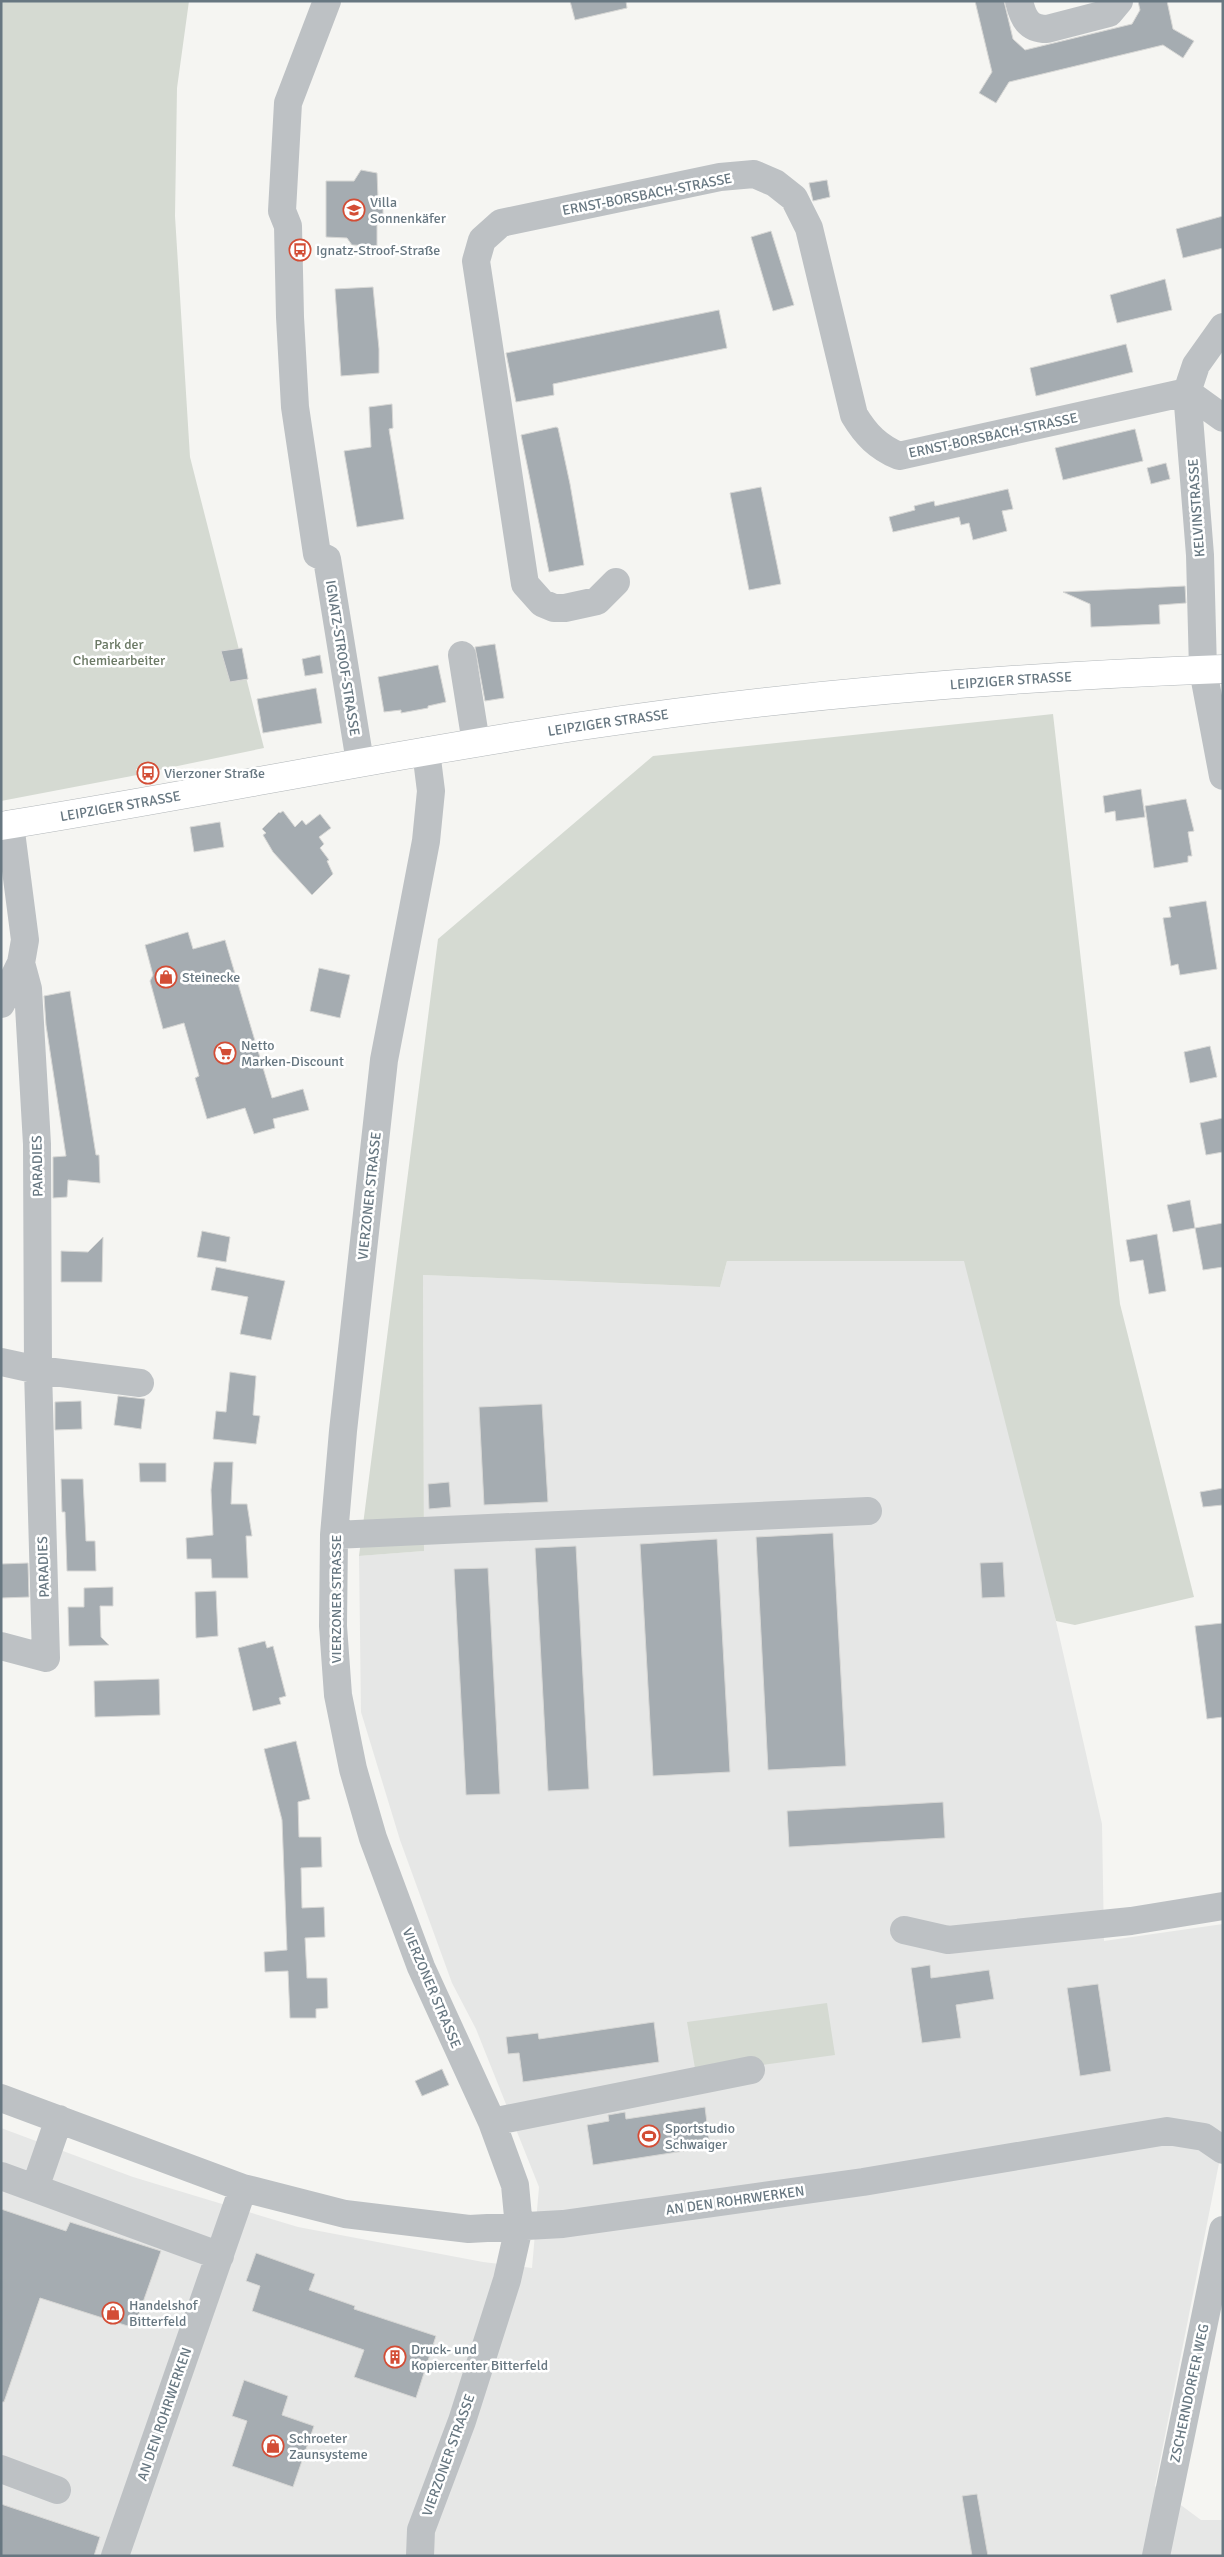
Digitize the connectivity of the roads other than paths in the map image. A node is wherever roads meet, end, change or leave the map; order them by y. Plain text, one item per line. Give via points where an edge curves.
1 (327, 1) edge
2 (1020, 1) edge
3 (1119, 1) edge
4 (1223, 327) edge
5 (1187, 392) junction
6 (1223, 418) edge
7 (616, 582) dead end
8 (462, 655) dead end
9 (1213, 669) edge
10 (476, 743) junction
11 (426, 751) junction
12 (360, 762) junction
13 (1223, 776) edge
14 (6, 825) edge
15 (21, 963) junction
16 (1, 1004) edge
17 (1, 1362) edge
18 (38, 1370) junction
19 (140, 1383) dead end
20 (868, 1511) dead end
21 (334, 1535) junction
22 (1, 1646) edge
23 (1223, 1906) edge
24 (904, 1930) dead end
25 (751, 2070) dead end
26 (1, 2098) edge
27 (58, 2119) junction
28 (492, 2122) junction
29 (1223, 2150) edge
30 (1, 2176) edge
31 (35, 2188) junction
32 (243, 2188) junction
33 (519, 2227) junction
34 (1223, 2230) edge
35 (220, 2256) junction
36 (1, 2469) edge
37 (57, 2490) dead end
38 (115, 2556) edge
39 (420, 2556) edge
40 (1156, 2556) edge

1 - 12 street, IGNATZ-STROOF-STRASSE via 288,103 282,211 288,226 295,407 317,554 327,560
2 - 3 street via 1027,23 1038,29 1109,13
4 - 5 street via 1196,365
5 - 6 street
5 - 7 street, ERNST-BORSBACH-STRASSE via 899,456 882,449 865,433 854,416 809,228 794,198 775,183 754,174 720,177 501,223 482,240 476,261 524,584 542,603 565,608 597,601
5 - 9 street, KELVINSTRASSE
8 - 10 street
9 - 10 main road, LEIPZIGER STRASSE via 813,696
9 - 13 street
10 - 11 main road, LEIPZIGER STRASSE
11 - 12 main road, LEIPZIGER STRASSE
11 - 21 street, VIERZONER STRASSE via 431,791 426,841 384,1060
12 - 14 main road, LEIPZIGER STRASSE
14 - 15 street, PARADIES via 25,940
15 - 16 street, PARADIES
15 - 18 street, PARADIES via 28,989 37,1144
17 - 18 street
18 - 19 street
18 - 22 street, PARADIES via 46,1658
20 - 21 street
21 - 28 street, VIERZONER STRASSE via 333,1626 338,1695 353,1769 373,1838 422,1967
23 - 24 street via 1131,1921 948,1940
25 - 28 street
26 - 27 street, AN DEN ROHRWERKEN
27 - 31 street
27 - 32 street, AN DEN ROHRWERKEN
28 - 33 street, VIERZONER STRASSE via 515,2185
29 - 33 street, AN DEN ROHRWERKEN via 1204,2137 1167,2131 864,2182 563,2224
30 - 31 street
31 - 35 street
32 - 33 street, AN DEN ROHRWERKEN via 345,2214 470,2228
32 - 35 street, AN DEN ROHRWERKEN
33 - 39 street, VIERZONER STRASSE via 507,2280 462,2421 420,2530
34 - 40 street, ZSCHERNDORFER WEG
35 - 38 street, AN DEN ROHRWERKEN
36 - 37 street

